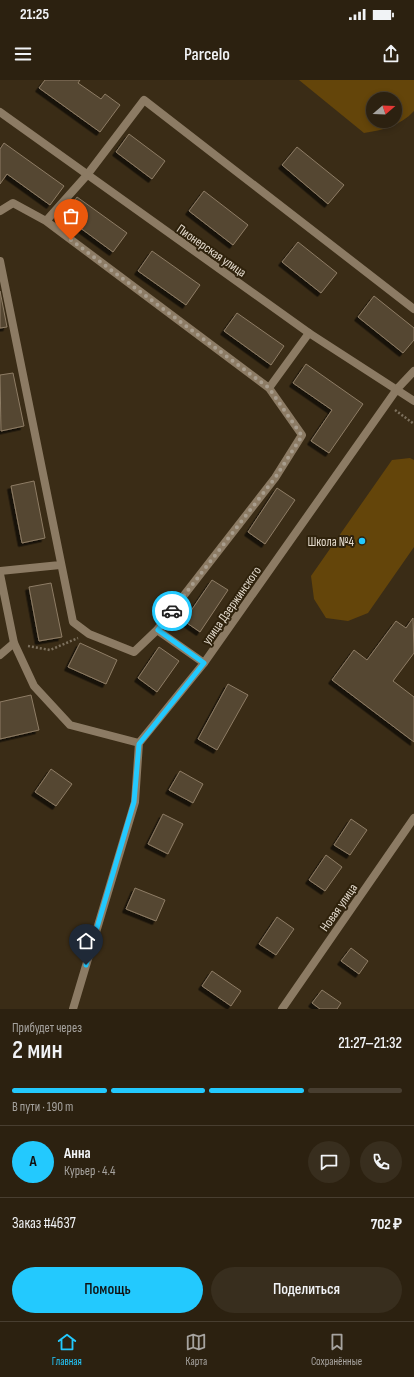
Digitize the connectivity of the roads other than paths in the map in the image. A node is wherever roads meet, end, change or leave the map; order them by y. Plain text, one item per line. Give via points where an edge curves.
1 (0, 112) edge
2 (87, 175) junction
3 (0, 212) edge
4 (46, 221) junction
5 (0, 261) edge
6 (414, 309) edge
7 (309, 334) junction
8 (414, 371) edge
9 (269, 388) junction
10 (397, 389) junction
11 (414, 401) edge
12 (60, 565) junction
13 (0, 571) edge
14 (0, 574) edge
15 (158, 630) junction
16 (14, 643) junction
17 (0, 655) edge
18 (204, 663) junction
19 (139, 744) junction
20 (414, 818) edge
21 (73, 1009) edge
22 (282, 1009) edge

1 - 2 street, Пионерская улица
2 - 4 street
2 - 6 street via 144,100
2 - 7 street, Пионерская улица
3 - 4 street via 13,202
4 - 9 street
5 - 12 street
7 - 9 street
7 - 10 street, Пионерская улица
8 - 10 street, улица Дзержинского
9 - 15 street via 302,436 275,478
10 - 11 street, Пионерская улица
10 - 18 street, улица Дзержинского
12 - 13 street
12 - 15 street via 73,622 89,634 134,652
14 - 16 street
15 - 18 street
16 - 17 street
16 - 19 street via 34,686 70,724
18 - 19 street, улица Дзержинского
19 - 21 street via 134,802
20 - 22 street, Новая улица

